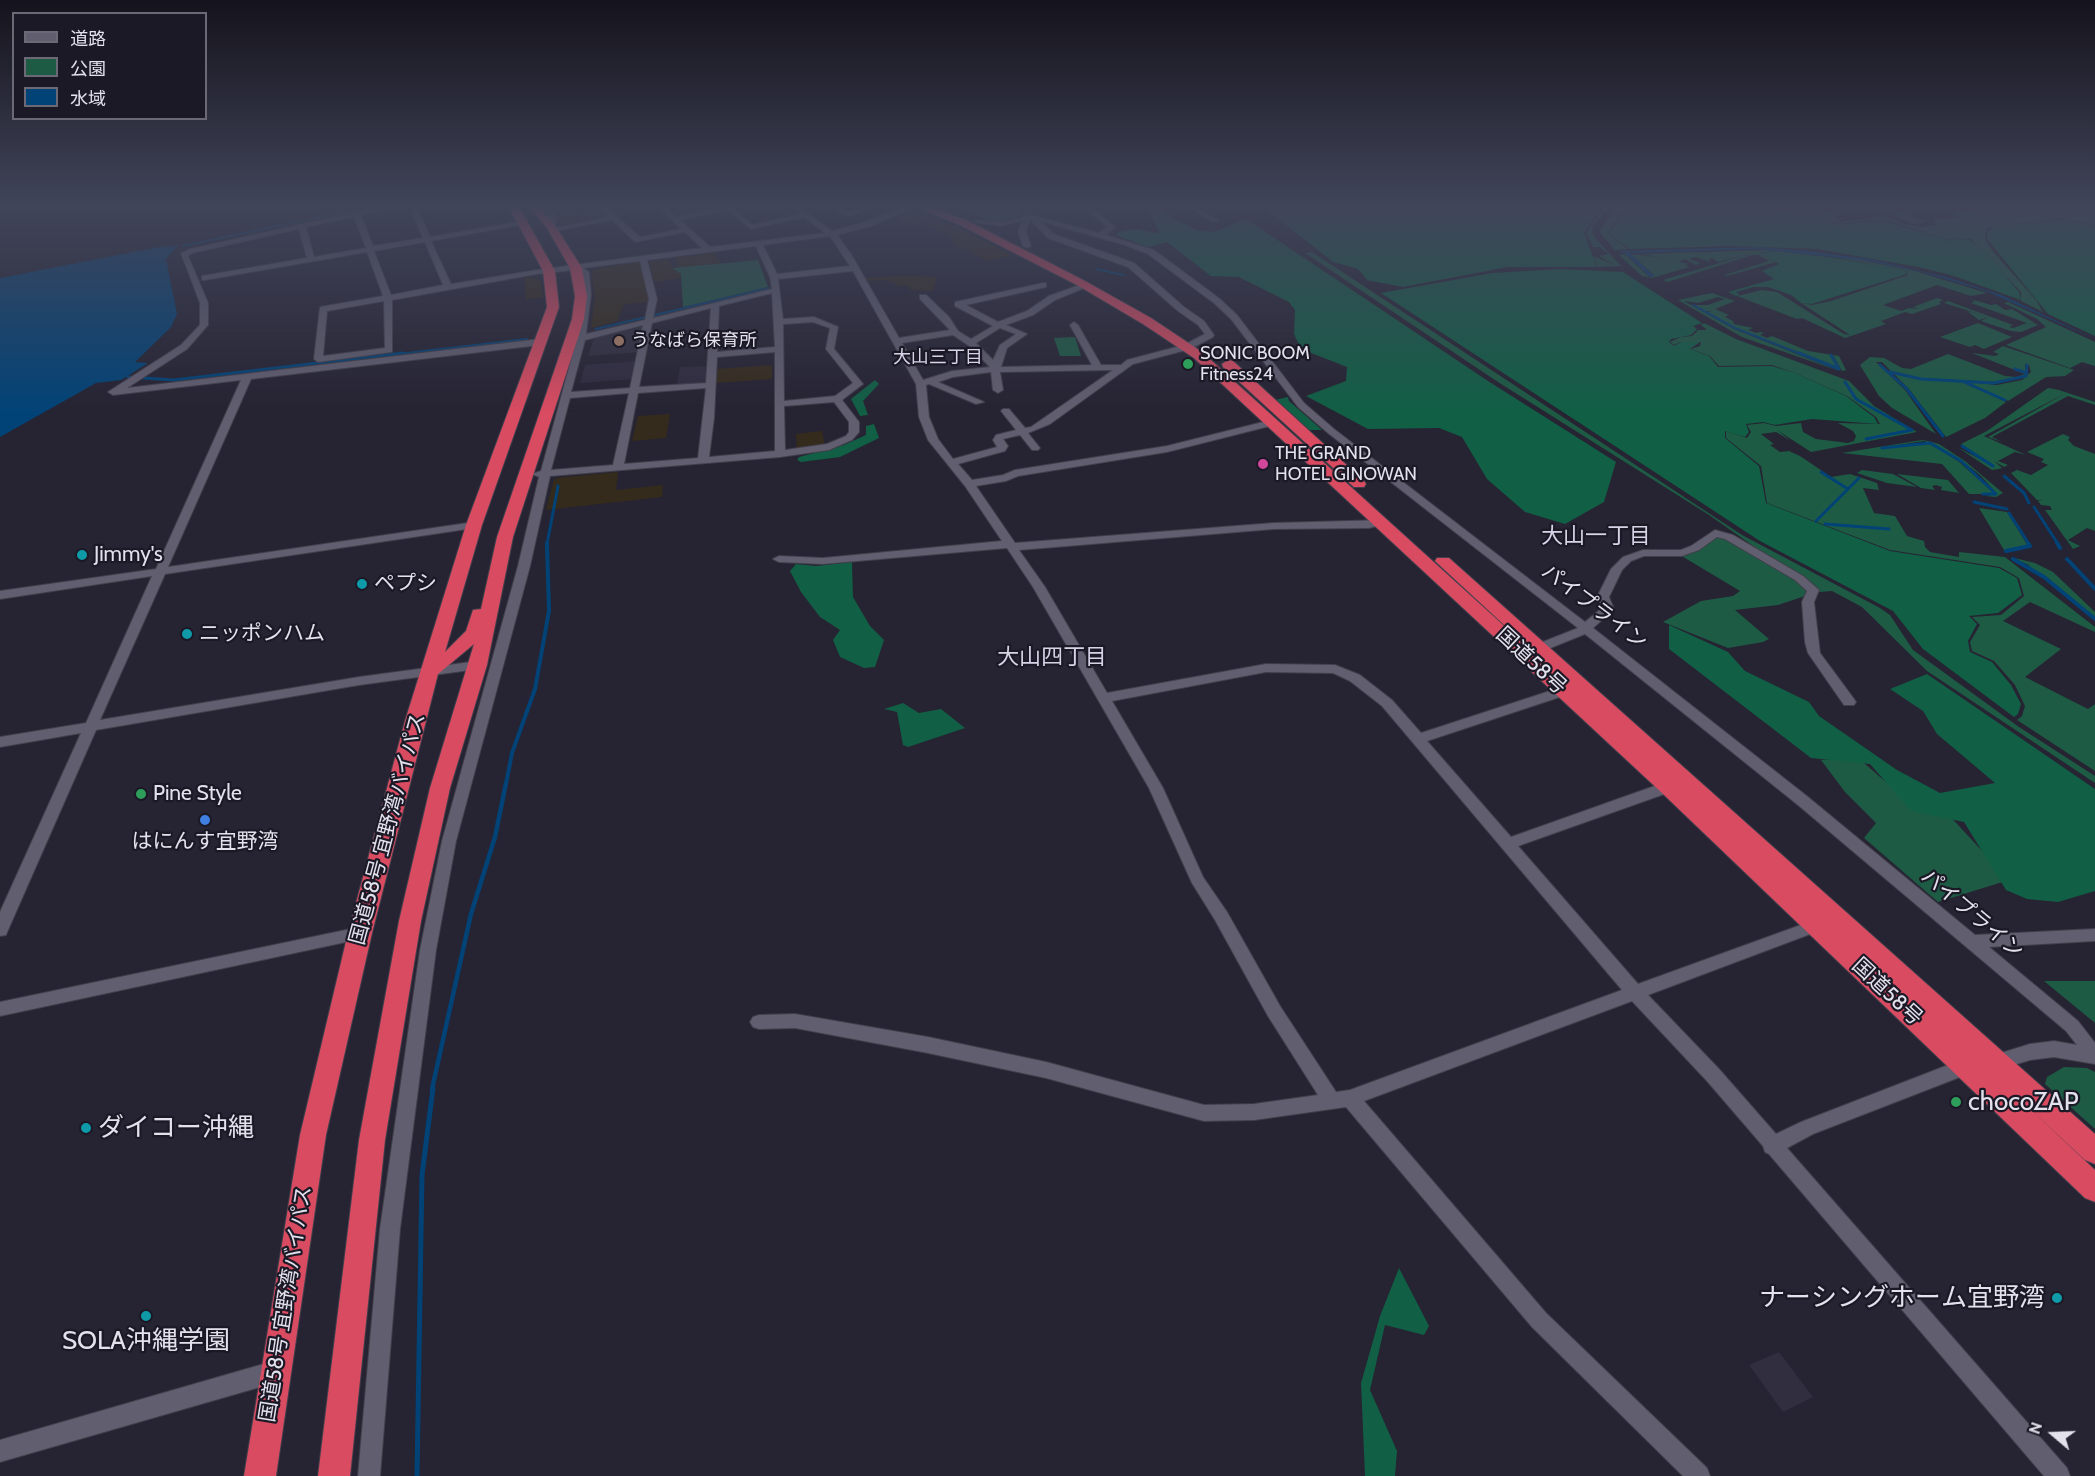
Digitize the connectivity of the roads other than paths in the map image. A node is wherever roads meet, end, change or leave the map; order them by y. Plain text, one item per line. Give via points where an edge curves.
1 (192, 274) edge
2 (228, 274) edge
3 (378, 274) edge
4 (442, 274) edge
5 (531, 274) edge
6 (549, 274) edge
7 (577, 274) edge
8 (585, 274) edge
9 (648, 274) edge
10 (773, 274) edge
11 (802, 274) edge
12 (858, 274) edge
13 (1062, 274) edge
14 (1079, 274) edge
15 (1141, 274) edge
16 (1180, 274) edge
17 (774, 277) junction
18 (205, 278) dead end
19 (1001, 284) dead end
20 (1042, 285) dead end
21 (1085, 286) junction
22 (448, 287) junction
23 (776, 290) junction
24 (1008, 291) junction
25 (923, 297) dead end
26 (387, 298) junction
27 (715, 306) junction
28 (1038, 308) junction
29 (650, 318) junction
30 (779, 322) junction
31 (1074, 325) dead end
32 (1002, 326) junction
33 (954, 332) junction
34 (581, 338) junction
35 (896, 341) junction
36 (540, 342) junction
37 (971, 343) junction
38 (1192, 344) junction
39 (779, 349) junction
40 (713, 355) junction
41 (1098, 367) junction
42 (1120, 367) junction
43 (996, 369) junction
44 (247, 377) junction
45 (926, 383) junction
46 (711, 385) junction
47 (634, 390) junction
48 (998, 390) dead end
49 (567, 395) junction
50 (837, 399) junction
51 (979, 402) dead end
52 (780, 404) junction
53 (1006, 411) dead end
54 (1271, 423) junction
55 (1024, 431) junction
56 (1035, 448) dead end
57 (780, 454) junction
58 (703, 460) junction
59 (952, 462) junction
60 (618, 467) junction
61 (545, 474) junction
62 (526, 476) junction
63 (969, 484) junction
64 (1381, 522) junction
65 (474, 525) junction
66 (505, 537) junction
67 (1011, 546) junction
68 (779, 559) dead end
69 (161, 571) junction
70 (0, 595) edge
71 (1584, 626) junction
72 (1539, 648) junction
73 (478, 665) junction
74 (433, 670) junction
75 (1564, 691) junction
76 (1103, 698) junction
77 (1849, 702) dead end
78 (92, 726) junction
79 (1418, 739) junction
80 (0, 742) edge
81 (1668, 787) junction
82 (1508, 844) junction
83 (1815, 926) junction
84 (0, 930) edge
85 (360, 933) junction
86 (2095, 935) edge
87 (1969, 942) junction
88 (1635, 993) junction
89 (0, 1010) edge
90 (759, 1022) dead end
91 (2095, 1056) edge
92 (1997, 1062) junction
93 (1970, 1069) junction
94 (1340, 1099) junction
95 (1772, 1146) junction
96 (2095, 1151) edge
97 (2095, 1189) edge
98 (274, 1372) junction
99 (0, 1451) edge
100 (260, 1476) edge
101 (334, 1476) edge
102 (369, 1476) edge
103 (1699, 1476) edge
104 (2059, 1476) edge

1 - 44 street via 204,303 204,325 184,347 112,392
2 - 18 street
3 - 26 street
4 - 22 street
5 - 22 street
6 - 36 highway, 国道58号 宜野湾バイパス via 553,308
7 - 62 highway, 国道58号 宜野湾バイパス via 581,296 578,319
8 - 34 street via 587,294
9 - 29 street via 653,292
10 - 17 street
11 - 17 street
12 - 35 street
13 - 21 highway, 国道58号
14 - 38 highway, 国道58号 via 1136,304
15 - 38 street via 1201,323 1210,335
16 - 71 street, パイプライン via 1234,317 1301,405
17 - 23 street
19 - 24 street
20 - 24 street
21 - 28 street via 1052,298
21 - 38 highway, 国道58号
22 - 26 street
23 - 27 street
23 - 30 street
24 - 28 street
24 - 32 street via 958,304
25 - 33 street via 946,318
26 - 26 street via 389,350 318,359 322,309
27 - 29 street
27 - 40 street
28 - 32 street
29 - 34 street
29 - 47 street
30 - 39 street
30 - 50 street via 814,319 834,327 830,349 858,384
31 - 41 street
32 - 37 street
32 - 43 street via 1023,334 1003,347
33 - 35 street
33 - 37 street
34 - 49 street
35 - 45 street
36 - 44 street
36 - 65 highway, 国道58号 宜野湾バイパス
37 - 43 street
38 - 42 street
38 - 54 highway, 国道58号
38 - 72 highway, 国道58号 via 1233,369
39 - 40 street
39 - 52 street
40 - 46 street
41 - 42 street
41 - 43 street
42 - 55 street via 1047,422
43 - 45 street via 952,374
43 - 48 street
44 - 69 street
45 - 51 street
45 - 59 street via 924,417 933,440
46 - 47 street
46 - 58 street
47 - 49 street
47 - 60 street
49 - 61 street
50 - 52 street
50 - 57 street via 854,422 849,438 829,447
52 - 57 street
53 - 55 street
54 - 63 street via 1167,449
54 - 64 highway, 国道58号
55 - 56 street
55 - 59 street via 999,437 1001,449
57 - 58 street
58 - 60 street
59 - 63 street
60 - 61 street
61 - 62 street
61 - 102 street via 449,841 428,950 390,1229
62 - 66 highway, 国道58号 宜野湾バイパス
63 - 67 street
64 - 67 street via 1274,525
64 - 75 highway, 国道58号
65 - 69 street
65 - 74 highway, 国道58号 宜野湾バイパス
66 - 73 highway, 国道58号 宜野湾バイパス
66 - 74 highway via 474,633
67 - 68 street via 823,561
67 - 76 street via 1039,586
69 - 70 street
69 - 78 street
71 - 72 street via 1578,634
71 - 77 street via 1608,609 1603,597 1617,569 1627,559 1643,553 1682,553 1715,533 1729,537 1813,590 1808,602 1814,653
71 - 87 street, パイプライン via 1803,801
72 - 92 highway, 国道58号
73 - 74 street
73 - 101 highway, 国道58号 宜野湾バイパス via 440,788 410,921 372,1140
74 - 78 street
74 - 85 highway, 国道58号 宜野湾バイパス via 415,721
75 - 79 street
75 - 81 highway, 国道58号
76 - 79 street via 1266,668 1335,669 1355,678 1387,703
76 - 94 street via 1156,788 1197,879 1274,1011
78 - 80 street
78 - 84 street
79 - 82 street
81 - 82 street
81 - 83 highway, 国道58号
82 - 88 street
83 - 88 street
83 - 93 highway, 国道58号
85 - 89 street
85 - 98 highway, 国道58号 宜野湾バイパス via 313,1135
86 - 87 street
87 - 91 street, パイプライン via 2072,1026
88 - 94 street
88 - 95 street
90 - 94 street via 795,1021 928,1045 1046,1070 1204,1113 1254,1112
91 - 92 street via 2054,1049
92 - 93 street
92 - 96 highway, 国道58号
93 - 95 street via 1807,1128
93 - 97 highway, 国道58号
94 - 103 street via 1539,1320
95 - 104 street
98 - 99 street
98 - 100 highway, 国道58号 宜野湾バイパス

